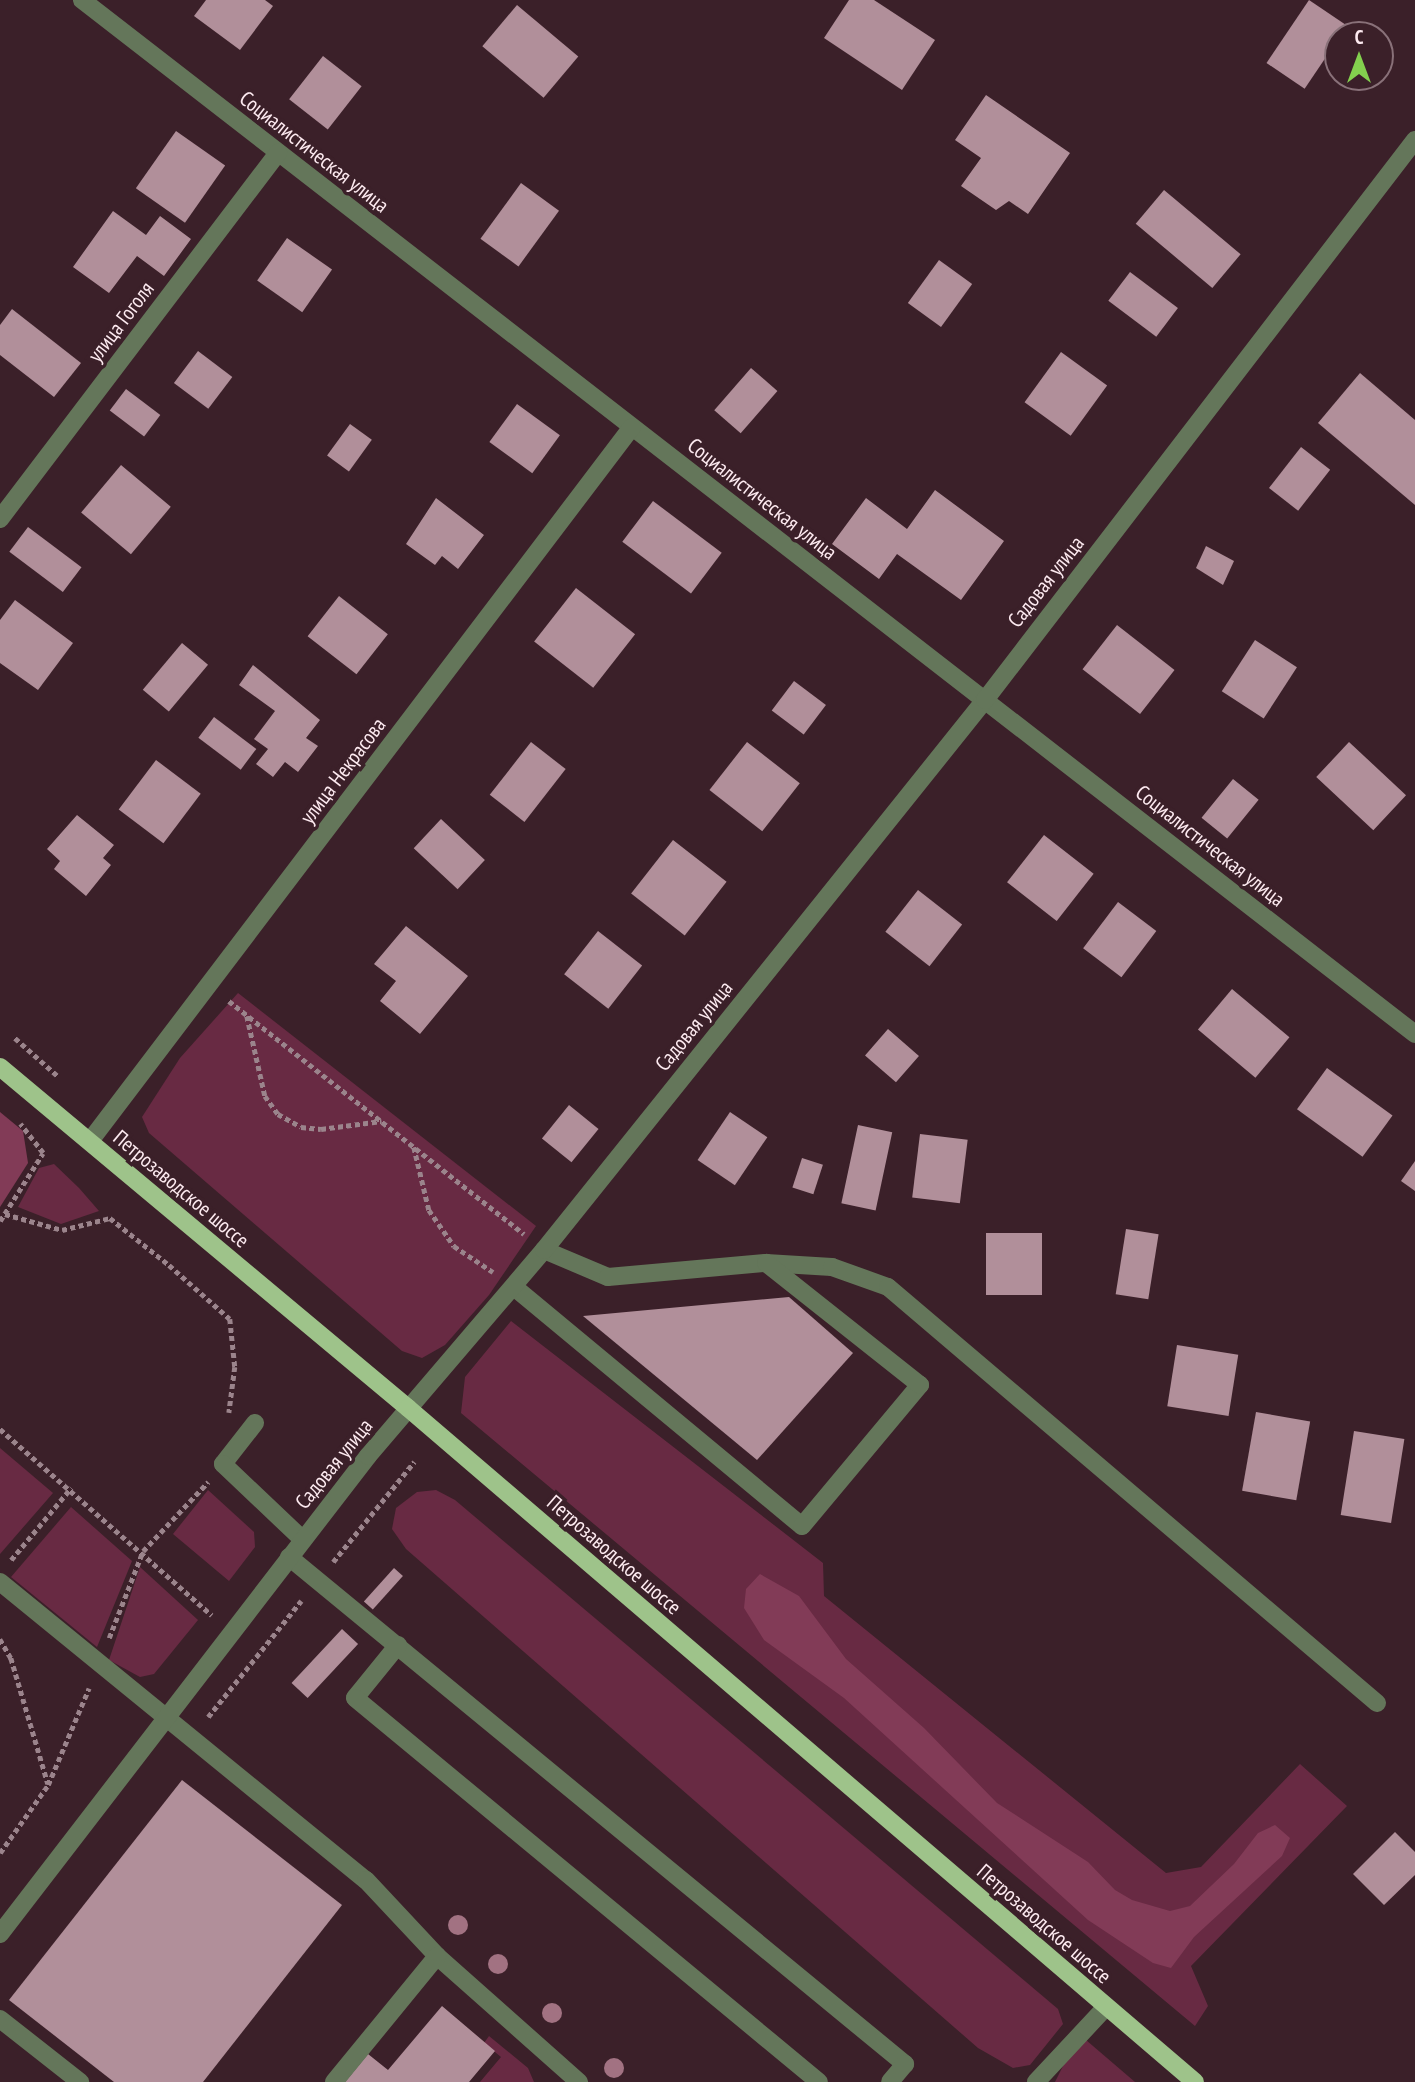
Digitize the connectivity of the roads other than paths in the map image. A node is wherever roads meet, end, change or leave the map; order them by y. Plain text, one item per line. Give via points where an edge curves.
1 (82, 0) edge
2 (1415, 140) edge
3 (278, 153) junction
4 (632, 427) junction
5 (0, 519) edge
6 (985, 700) junction
7 (1415, 1034) edge
8 (0, 1067) edge
9 (90, 1142) junction
10 (544, 1250) junction
11 (766, 1263) junction
12 (514, 1287) junction
13 (408, 1408) junction
14 (254, 1423) dead end
15 (302, 1539) junction
16 (289, 1557) junction
17 (0, 1581) edge
18 (398, 1645) junction
19 (1377, 1703) dead end
20 (165, 1716) junction
21 (0, 1934) edge
22 (437, 1956) junction
23 (1106, 2007) junction
24 (0, 2019) edge
25 (575, 2081) edge
26 (80, 2082) edge
27 (334, 2082) edge
28 (819, 2082) edge
29 (890, 2082) edge
30 (1036, 2082) edge
31 (1195, 2082) edge

1 - 3 street, Социалистическая улица
2 - 6 street, Садовая улица
3 - 4 street, Социалистическая улица
3 - 5 street, улица Гоголя
4 - 6 street, Социалистическая улица
4 - 9 street, улица Некрасова
6 - 7 street, Социалистическая улица
6 - 10 street, Садовая улица
8 - 9 main road, Петрозаводское шоссе
9 - 13 main road, Петрозаводское шоссе
10 - 11 street via 608,1277
10 - 12 street, Садовая улица
11 - 12 street via 920,1385 802,1526
11 - 19 street via 832,1267 888,1287
12 - 13 street, Садовая улица
13 - 15 street, Садовая улица
13 - 23 main road, Петрозаводское шоссе
14 - 15 street via 223,1464
15 - 16 street, Садовая улица
16 - 18 street
16 - 20 street, Садовая улица
17 - 20 street
18 - 28 street via 355,1698
18 - 29 street via 905,2064
20 - 21 street, Садовая улица
20 - 22 street via 366,1880
22 - 25 street
22 - 27 street
23 - 30 street
23 - 31 main road, Петрозаводское шоссе
24 - 26 street

